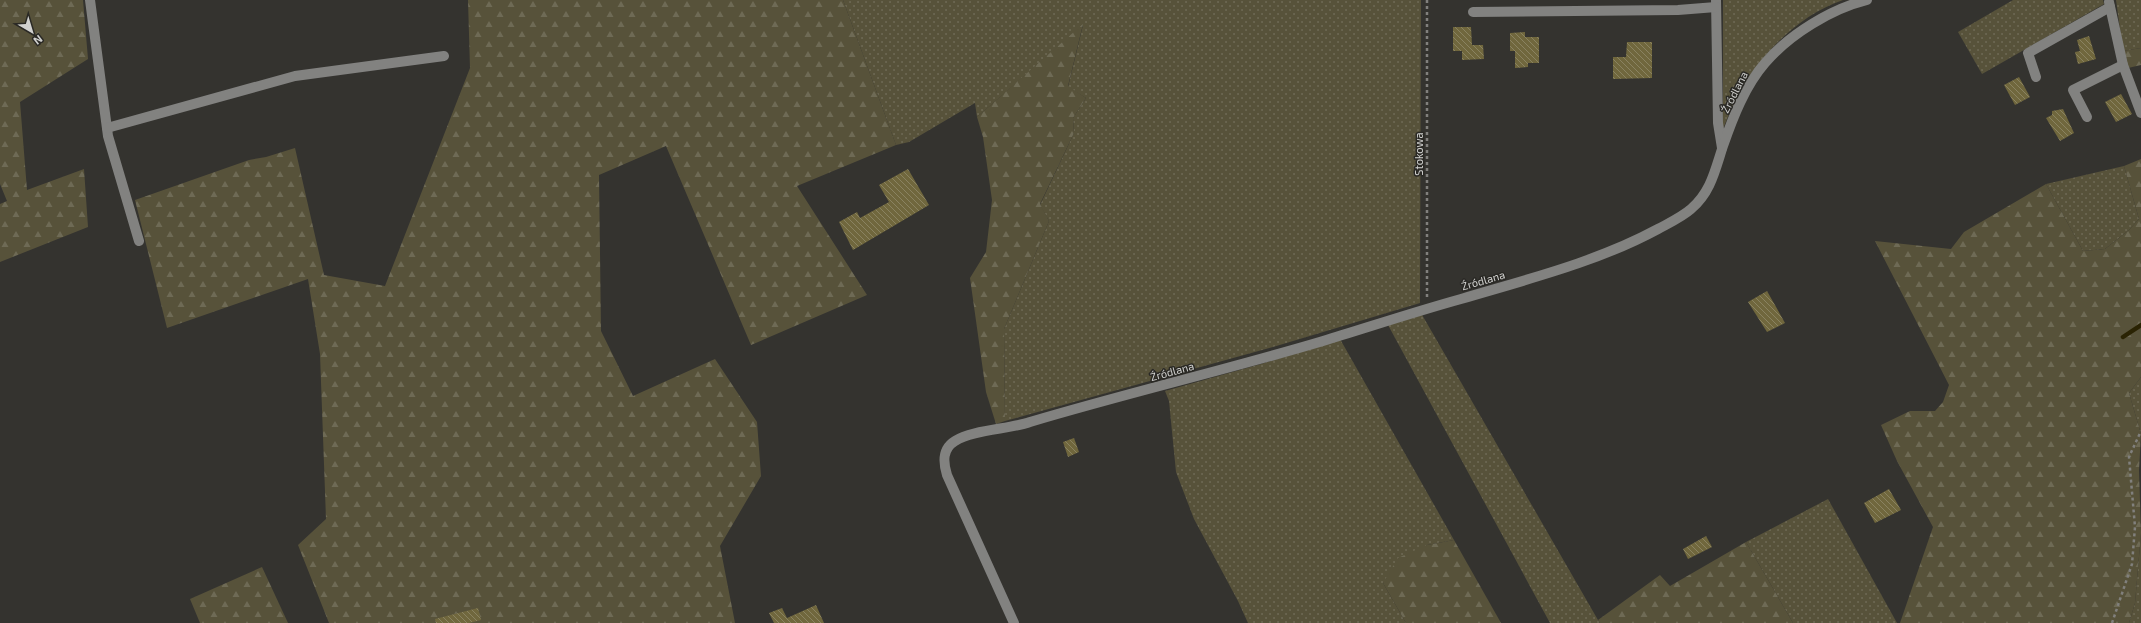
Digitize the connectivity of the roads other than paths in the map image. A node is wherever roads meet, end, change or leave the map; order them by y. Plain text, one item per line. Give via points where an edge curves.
1 (90, 0) edge
2 (1868, 0) edge
3 (1716, 3) edge
4 (2110, 3) edge
5 (1474, 12) dead end
6 (444, 56) dead end
7 (2123, 65) junction
8 (2036, 77) dead end
9 (2141, 113) edge
10 (2087, 117) dead end
11 (107, 128) junction
12 (1722, 150) junction
13 (138, 241) dead end
14 (1014, 623) edge

1 - 11 street
2 - 12 street, Źródlana via 1833,12 1814,23 1766,61 1748,87
3 - 5 street via 1678,10
3 - 12 street via 1718,122
4 - 7 street
4 - 8 street via 2028,53
6 - 11 street via 295,76
7 - 9 street
7 - 10 street via 2073,90
11 - 13 street
12 - 14 street, Źródlana via 1712,183 1691,209 1627,245 1512,284 1267,358 955,441 946,450 944,462 947,475

